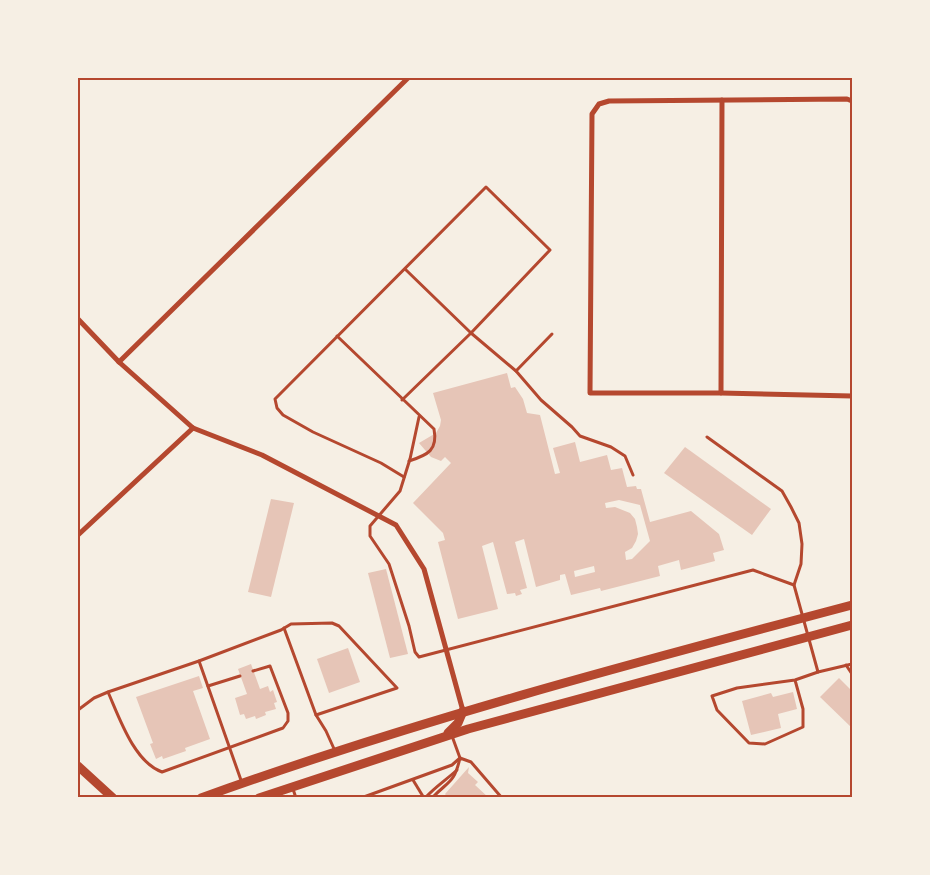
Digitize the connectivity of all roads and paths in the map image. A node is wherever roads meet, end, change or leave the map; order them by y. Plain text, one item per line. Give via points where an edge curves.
1 (408, 78) edge
2 (722, 100) junction
3 (852, 101) edge
4 (405, 268) junction
5 (78, 319) edge
6 (471, 333) junction
7 (552, 334) dead end
8 (337, 336) junction
9 (119, 362) junction
10 (516, 371) junction
11 (721, 393) junction
12 (852, 396) edge
13 (402, 400) junction
14 (419, 416) junction
15 (193, 428) junction
16 (707, 437) dead end
17 (409, 461) junction
18 (633, 475) dead end
19 (404, 477) junction
20 (378, 515) junction
21 (78, 535) edge
22 (794, 585) junction
23 (852, 605) edge
24 (804, 618) junction
25 (852, 625) edge
26 (284, 628) junction
27 (808, 636) junction
28 (446, 648) junction
29 (199, 661) junction
30 (852, 664) edge
31 (846, 665) junction
32 (253, 671) dead end
33 (818, 672) junction
34 (852, 674) edge
35 (240, 676) dead end
36 (795, 680) junction
37 (208, 686) junction
38 (108, 692) junction
39 (78, 710) edge
40 (463, 712) junction
41 (316, 715) junction
42 (447, 735) junction
43 (230, 746) junction
44 (334, 752) junction
45 (460, 758) junction
46 (78, 766) edge
47 (458, 769) junction
48 (413, 780) junction
49 (242, 782) junction
50 (292, 786) junction
51 (113, 798) edge
52 (201, 798) edge
53 (259, 798) edge
54 (296, 798) edge
55 (360, 798) edge
56 (424, 798) edge
57 (432, 798) edge
58 (502, 798) edge

1 - 9 street
2 - 3 street via 847,98
2 - 11 street
2 - 11 street via 609,100 599,104 592,114 590,393
4 - 6 lane
4 - 6 lane via 486,188 550,250
4 - 8 lane
5 - 9 street
6 - 10 lane
6 - 13 lane
7 - 10 lane
8 - 13 lane
8 - 19 lane via 274,399 277,408 313,432
9 - 15 street
10 - 18 lane via 540,400 580,436 611,447 625,456
11 - 12 street
13 - 14 lane
14 - 17 lane
14 - 17 lane via 434,429 434,445 422,457
15 - 20 street via 262,455
15 - 21 street
16 - 22 lane via 782,491 787,499 798,523 802,544 801,564
17 - 19 lane
19 - 20 lane via 400,491
20 - 28 street via 396,525 424,569
20 - 28 lane via 370,526 370,536 389,564 415,652 419,657
22 - 24 lane
22 - 28 lane via 753,570
23 - 24 main road
24 - 27 lane
24 - 40 main road
25 - 27 main road
26 - 29 lane
26 - 41 lane
26 - 41 lane via 291,624 332,623 339,626 397,688
27 - 33 lane
27 - 42 main road
28 - 40 street
29 - 37 lane
29 - 38 lane
30 - 31 lane
31 - 33 lane
31 - 34 lane
32 - 43 lane via 270,666 288,721 283,728
33 - 36 lane
35 - 37 lane
36 - 36 lane via 803,709 803,727 765,744 749,743 717,710 712,696 737,688
37 - 43 lane
38 - 39 lane
38 - 43 lane via 132,744 155,770 162,772
40 - 42 main road
40 - 44 main road
41 - 44 lane
42 - 45 lane
42 - 50 main road
43 - 49 lane
44 - 49 main road
45 - 47 lane
45 - 48 lane via 446,768
45 - 58 lane via 471,762
46 - 51 main road
47 - 56 lane
47 - 57 lane via 456,776
48 - 55 lane
48 - 56 lane
49 - 52 main road
50 - 53 main road
50 - 54 lane

